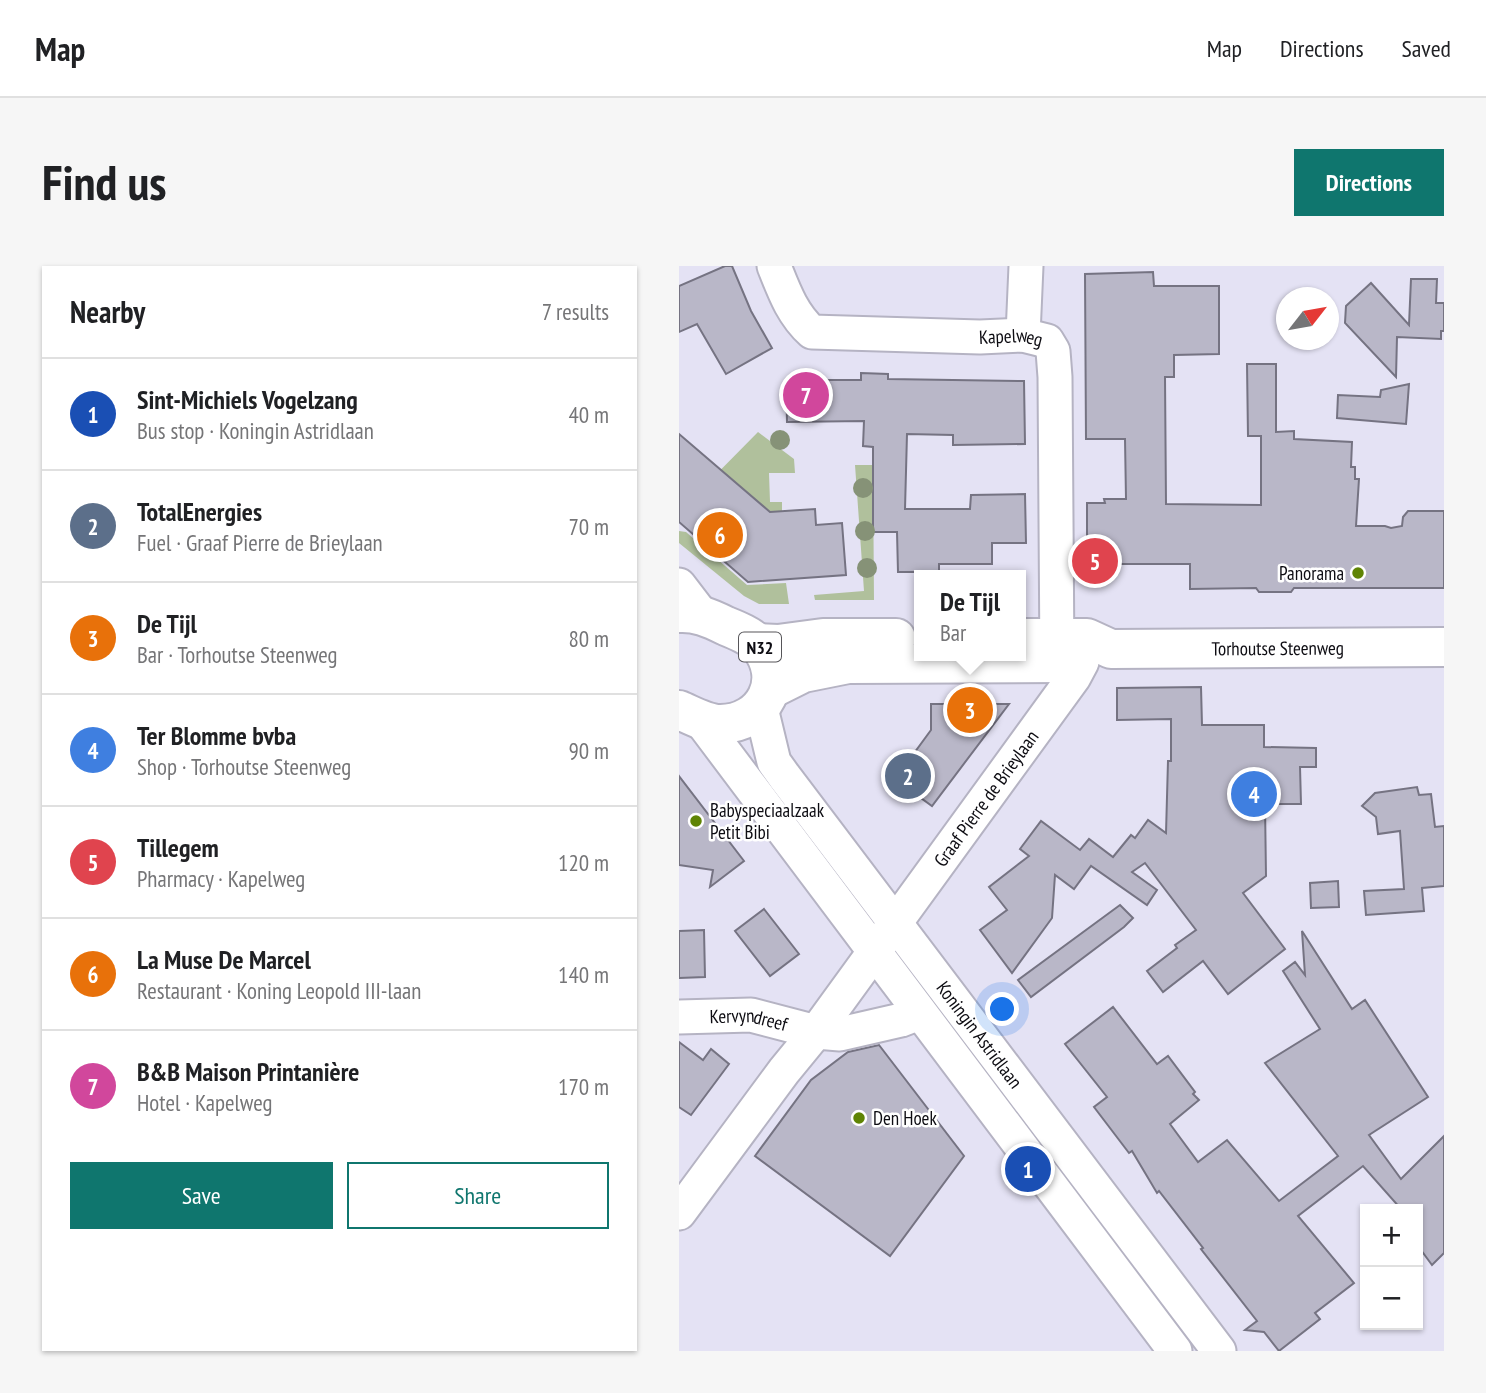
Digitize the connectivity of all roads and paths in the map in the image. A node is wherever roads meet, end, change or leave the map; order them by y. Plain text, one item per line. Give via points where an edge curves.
1 (774, 266) edge
2 (1026, 266) edge
3 (1023, 335) junction
4 (679, 585) edge
5 (691, 614) edge
6 (914, 639) edge
7 (758, 643) junction
8 (1444, 646) edge
9 (1068, 648) edge
10 (1026, 651) edge
11 (914, 659) edge
12 (766, 699) junction
13 (689, 714) edge
14 (894, 923) junction
15 (873, 951) junction
16 (910, 1016) junction
17 (679, 1017) edge
18 (816, 1032) junction
19 (679, 1213) edge
20 (1144, 1253) junction
21 (1117, 1275) junction
22 (1175, 1351) edge
23 (1219, 1351) edge

1 - 3 street, Kapelweg via 789,304 812,332
2 - 3 street
3 - 9 street, Kapelweg via 1047,341 1053,351
4 - 5 street
5 - 7 main road, N32
6 - 7 main road, N32
7 - 12 main road, N32 via 772,675
8 - 9 main road, Torhoutse Steenweg / N32
9 - 10 main road, Torhoutse Steenweg / N32
9 - 14 street, Graaf Pierre de Brieylaan via 1074,677
11 - 12 main road, Torhoutse Steenweg / N32 via 803,673
12 - 13 main road, N32 via 751,716 736,723 717,724
12 - 14 street, Koningin Astridlaan via 774,762
13 - 15 street, Koningin Astridlaan
14 - 15 street, Graaf Pierre de Brieylaan
14 - 20 street, Koningin Astridlaan
15 - 16 street, Koningin Astridlaan
15 - 18 street, Graaf Pierre de Brieylaan
16 - 18 street, Kervyndreef via 840,1034
16 - 21 street, Koningin Astridlaan
17 - 18 street, Kervyndreef via 751,1015
18 - 19 street
20 - 21 street
20 - 23 street, Koningin Astridlaan
21 - 22 street, Koningin Astridlaan

